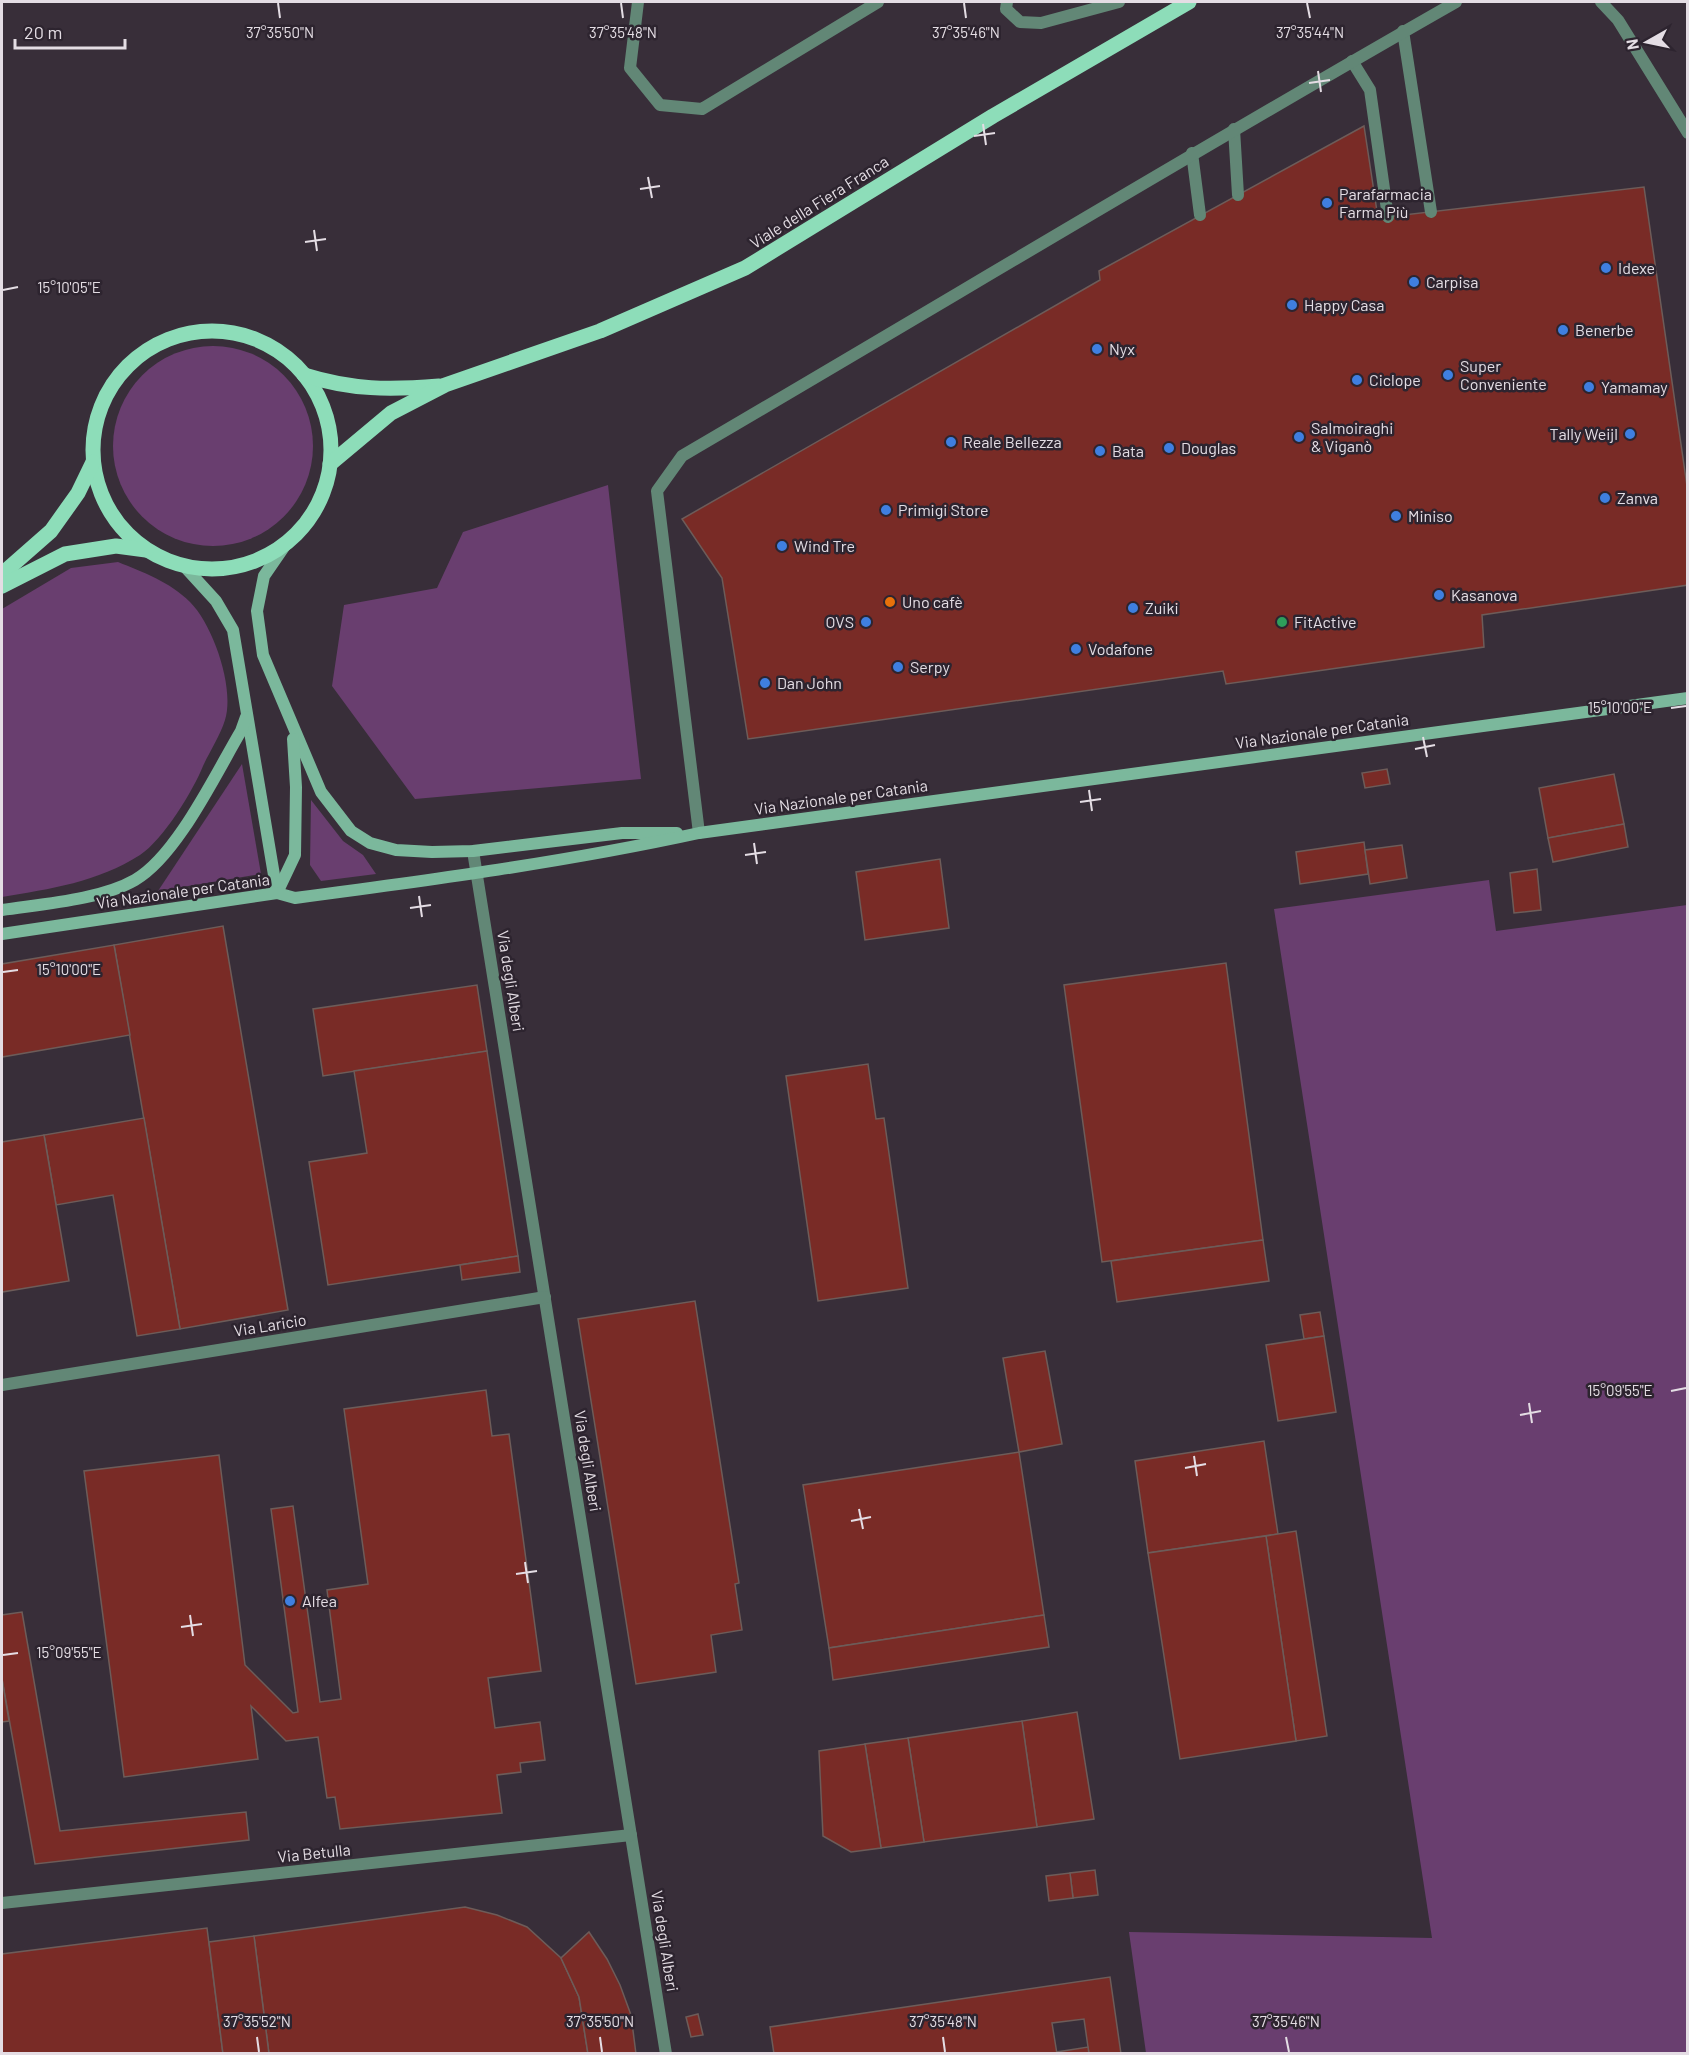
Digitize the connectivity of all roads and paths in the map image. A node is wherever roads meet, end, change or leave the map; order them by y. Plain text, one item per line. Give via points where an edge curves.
1 (638, 2) edge
2 (878, 2) edge
3 (1007, 2) edge
4 (1119, 2) edge
5 (1189, 2) edge
6 (1456, 2) edge
7 (1601, 2) edge
8 (1404, 31) junction
9 (1352, 61) junction
10 (1234, 129) junction
11 (1688, 134) edge
12 (1192, 153) junction
13 (1238, 195) dead end
14 (1431, 212) dead end
15 (1200, 215) dead end
16 (1388, 217) dead end
17 (304, 375) junction
18 (445, 385) junction
19 (93, 462) junction
20 (330, 464) junction
21 (286, 544) junction
22 (146, 550) junction
23 (184, 566) junction
24 (2, 574) edge
25 (2, 586) edge
26 (1688, 698) edge
27 (248, 713) junction
28 (293, 730) junction
29 (699, 833) junction
30 (473, 852) junction
31 (477, 874) junction
32 (277, 893) junction
33 (2, 910) edge
34 (2, 934) edge
35 (544, 1297) junction
36 (2, 1385) edge
37 (631, 1835) junction
38 (2, 1903) edge
39 (666, 2054) edge

1 - 2 street via 630,68 660,105 702,109
3 - 4 street via 1006,9 1020,22 1041,23
5 - 18 main road, Viale della Fiera Franca via 993,116 746,268 600,331
6 - 8 street
7 - 11 street via 1618,20
8 - 9 street
8 - 14 street
9 - 10 street
9 - 16 street via 1370,90
10 - 12 street
10 - 13 street
12 - 15 street
12 - 29 street via 682,456 657,491
17 - 18 main road via 337,385 384,390
17 - 19 main road via 279,351 249,337 215,331 182,334 151,347 124,368 105,396 94,428
17 - 20 main road via 320,402 329,432
18 - 20 main road via 391,413
19 - 22 main road via 101,496 120,526
19 - 24 main road via 78,493 51,531
20 - 21 main road via 316,508
21 - 23 main road via 255,562 219,569
21 - 28 main road via 264,576 257,611 263,655
22 - 23 main road
22 - 25 main road via 116,546 65,554
23 - 27 main road via 216,601 232,630
26 - 29 main road, Via Nazionale per Catania
27 - 32 main road
27 - 33 main road via 174,842 153,866 111,890
28 - 30 main road via 321,792 351,831 370,843 396,850
28 - 32 main road via 295,855
29 - 30 main road via 622,833
29 - 31 main road, Via Nazionale per Catania
30 - 31 street, Via degli Alberi
31 - 32 main road, Via Nazionale per Catania via 296,898
31 - 35 street, Via degli Alberi
32 - 34 main road, Via Nazionale per Catania
35 - 36 street, Via Laricio
35 - 37 street, Via degli Alberi
37 - 38 street, Via Betulla
37 - 39 street, Via degli Alberi

